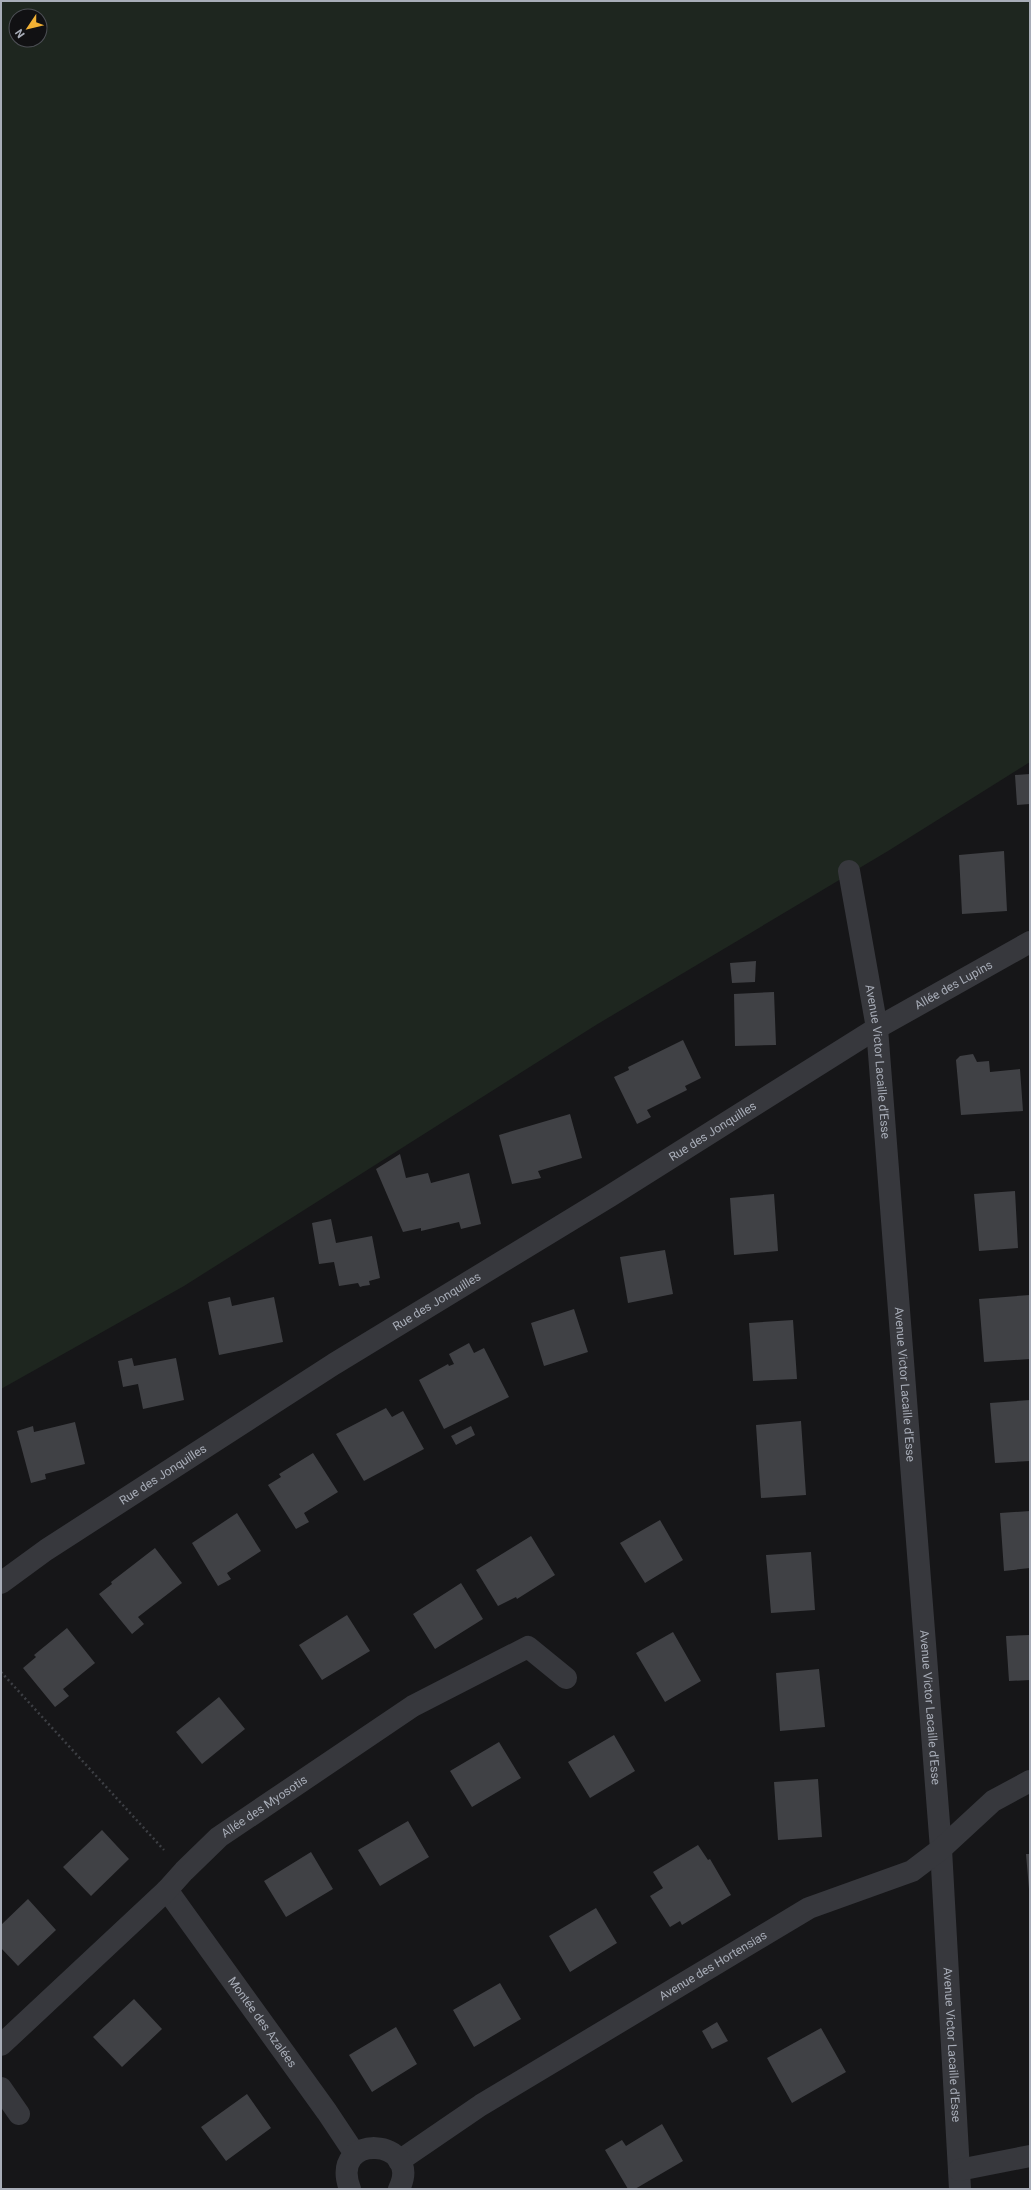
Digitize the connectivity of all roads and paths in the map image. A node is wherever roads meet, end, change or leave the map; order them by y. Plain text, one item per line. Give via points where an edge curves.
1 (849, 871) dead end
2 (1030, 942) edge
3 (877, 1028) junction
4 (1, 1583) edge
5 (1, 1672) edge
6 (566, 1678) dead end
7 (1030, 1781) edge
8 (941, 1849) junction
9 (184, 1871) junction
10 (912, 1871) junction
11 (167, 1890) junction
12 (944, 1900) junction
13 (1, 2045) edge
14 (1, 2088) edge
15 (19, 2114) dead end
16 (355, 2154) junction
17 (1030, 2156) edge
18 (399, 2161) junction
19 (959, 2179) edge
20 (350, 2189) edge
21 (399, 2189) edge

1 - 3 street, Avenue Victor Lacaille d'Esse
2 - 3 street, Allée des Lupins
3 - 4 street, Rue des Jonquilles via 610,1196 334,1364 46,1550
3 - 8 street, Avenue Victor Lacaille d'Esse
5 - 9 path
6 - 9 street, Allée des Myosotis via 528,1648 413,1706 219,1837
7 - 8 street, Avenue des Hortensias via 994,1801
8 - 10 street, Avenue des Hortensias
8 - 12 street, Avenue Victor Lacaille d'Esse
9 - 11 street, Allée des Myosotis
10 - 12 street via 928,1880
10 - 18 street, Avenue des Hortensias via 809,1908 488,2101
11 - 13 street, Allée des Myosotis
11 - 16 street, Montée des Azalées
12 - 19 street, Avenue Victor Lacaille d'Esse
14 - 15 street
16 - 18 street via 370,2147 379,2147 387,2150
16 - 20 street via 346,2171
17 - 19 street
18 - 21 street via 403,2171 403,2182

